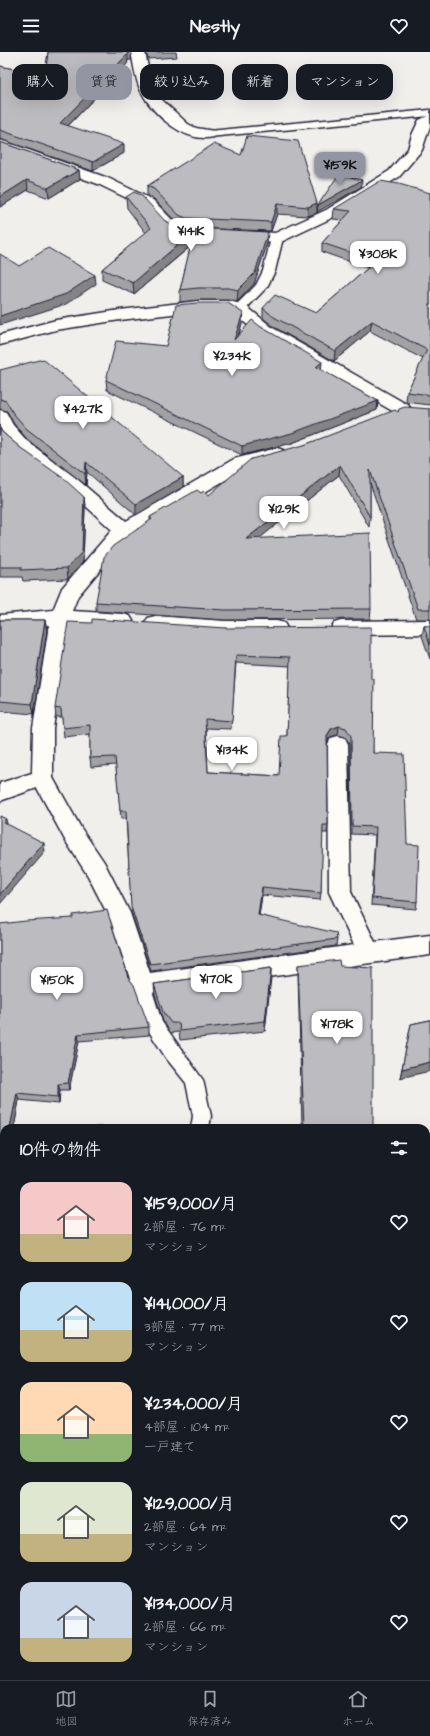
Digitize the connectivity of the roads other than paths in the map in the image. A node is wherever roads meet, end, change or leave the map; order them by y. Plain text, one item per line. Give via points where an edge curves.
1 (138, 52) edge
2 (429, 120) edge
3 (209, 134) joint
4 (0, 144) edge
5 (207, 234) edge
6 (223, 235) edge
7 (277, 238) junction
8 (239, 309) junction
9 (0, 341) edge
10 (402, 409) junction
11 (423, 411) edge
12 (381, 417) edge
13 (0, 419) edge
14 (296, 449) edge
15 (124, 530) junction
16 (60, 617) junction
17 (0, 622) edge
18 (296, 628) edge
19 (319, 628) edge
20 (430, 628) edge
21 (338, 744) dead end
22 (42, 778) junction
23 (0, 792) edge
24 (430, 945) edge
25 (369, 954) junction
26 (142, 984) junction
27 (201, 1124) edge

1 - 3 street via 148,91 154,100 187,130
2 - 3 lane
2 - 7 street via 419,135 415,150 394,174 331,213
4 - 5 street via 103,181 148,203 172,229 183,234
6 - 7 street
7 - 8 lane via 269,271 261,287
8 - 9 street via 229,306 198,306 120,315 56,325
8 - 10 street via 267,332
10 - 11 street
10 - 12 street
13 - 15 street via 18,444 70,482
14 - 15 street via 240,463
15 - 16 street via 69,593
16 - 17 street
16 - 18 street via 225,628
16 - 22 street via 43,728
19 - 20 street
21 - 25 street via 340,892
22 - 23 street
22 - 26 street via 96,869 122,920
24 - 25 street
25 - 26 street
26 - 27 lane via 154,1025 194,1080 202,1116

